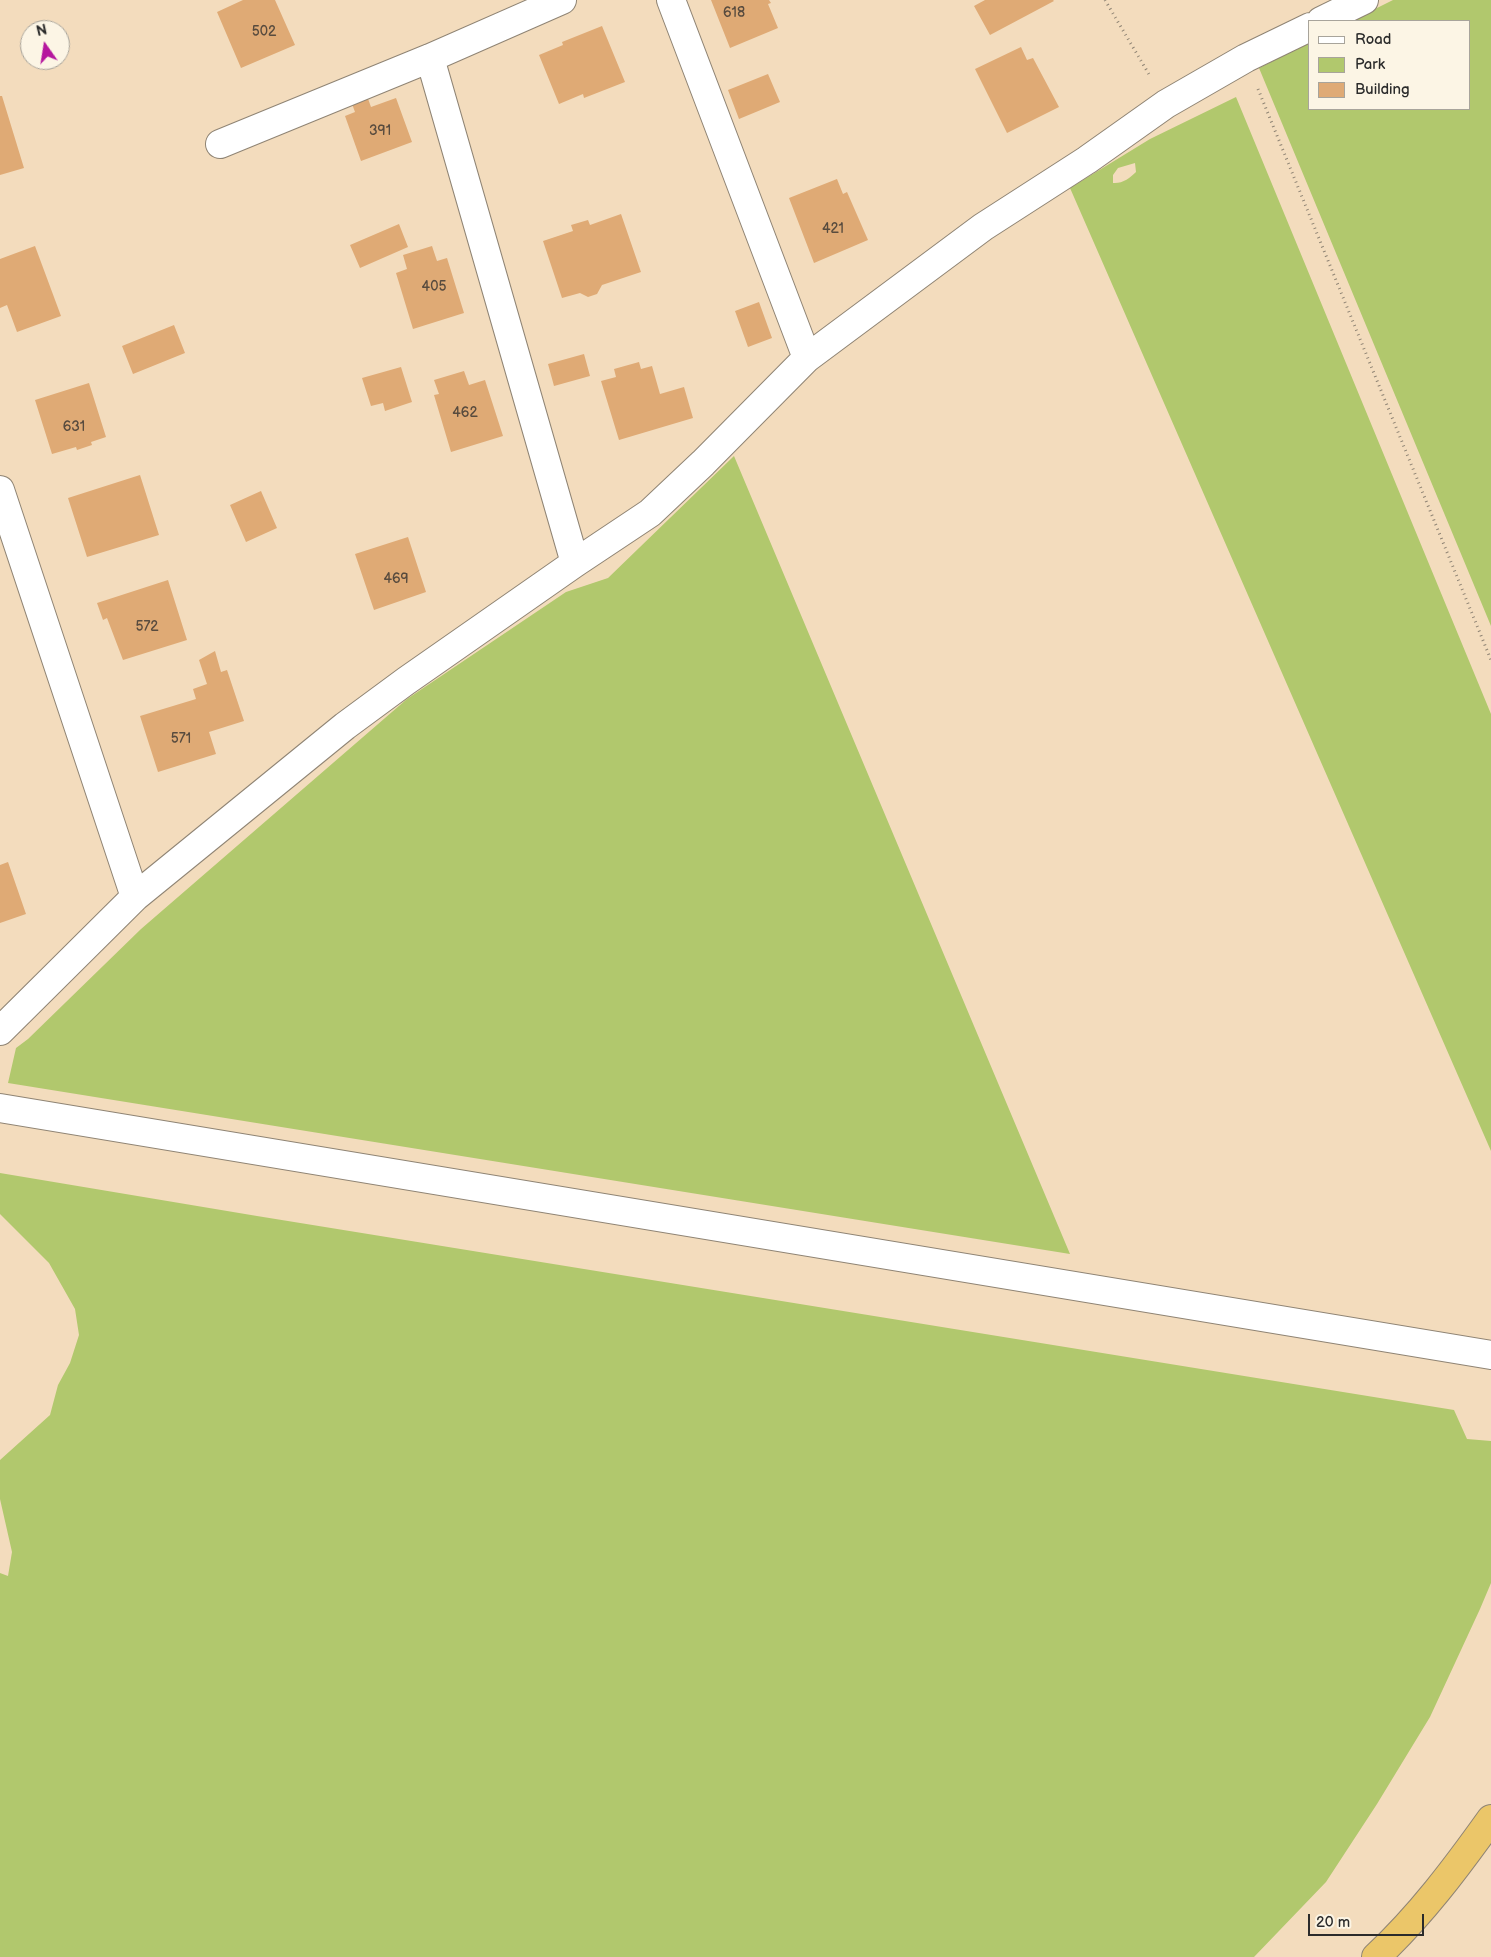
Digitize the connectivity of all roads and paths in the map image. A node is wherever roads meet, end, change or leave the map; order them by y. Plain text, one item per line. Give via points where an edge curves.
1 (562, 0) edge
2 (671, 0) edge
3 (1105, 0) edge
4 (1364, 0) edge
5 (1323, 20) edge
6 (1308, 28) edge
7 (430, 58) junction
8 (1246, 58) junction
9 (1166, 104) junction
10 (220, 144) dead end
11 (807, 358) junction
12 (0, 490) edge
13 (575, 563) junction
14 (1491, 660) edge
15 (135, 897) junction
16 (0, 1031) edge
17 (0, 1108) edge
18 (1491, 1355) edge
19 (1491, 1819) edge
20 (1376, 1957) edge

1 - 7 street
2 - 11 street
3 - 9 path
4 - 5 street
6 - 8 street
7 - 10 street
7 - 13 street
8 - 9 street
8 - 14 path
9 - 11 street via 983,227
11 - 13 street via 650,513
12 - 15 street
13 - 15 street via 345,726
15 - 16 street
17 - 18 street
19 - 20 highway via 1423,1908

